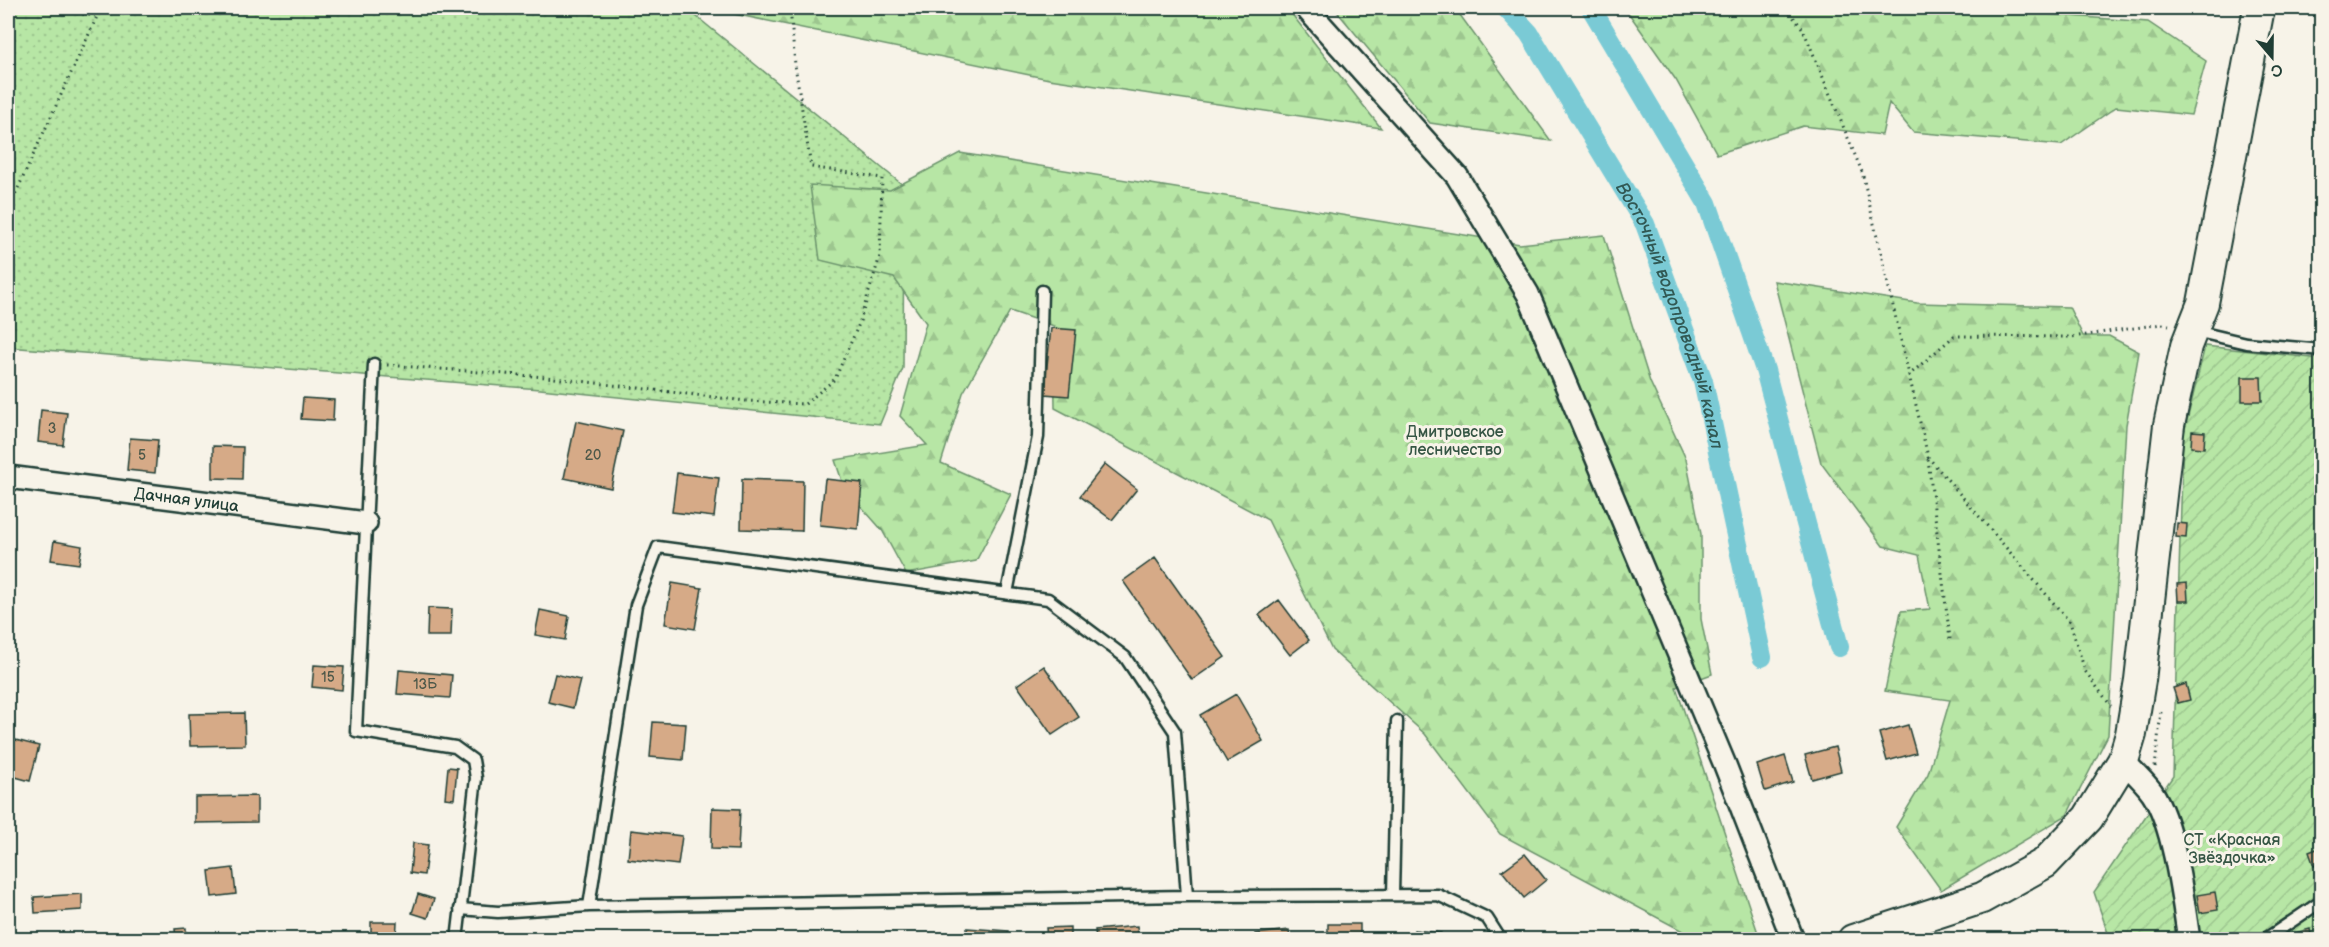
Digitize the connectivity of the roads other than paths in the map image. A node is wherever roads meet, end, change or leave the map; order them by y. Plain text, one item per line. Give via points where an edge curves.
1 (1306, 8) edge
2 (2259, 8) edge
3 (1042, 291) dead end
4 (2192, 330) junction
5 (2322, 350) edge
6 (374, 364) road end
7 (8, 477) edge
8 (366, 523) junction
9 (1007, 593) junction
10 (1396, 721) dead end
11 (2128, 748) junction
12 (1186, 896) junction
13 (1393, 896) junction
14 (2322, 900) edge
15 (589, 906) junction
16 (460, 909) junction
17 (457, 939) edge
18 (1501, 939) edge
19 (1793, 939) edge
20 (1853, 939) edge
21 (2189, 939) edge
22 (2264, 939) edge

1 - 19 street via 1457,176 1528,294
2 - 4 main road via 2203,303
3 - 9 lane via 1038,437
4 - 5 lane via 2246,343
4 - 11 main road via 2169,425
6 - 8 lane
7 - 8 street, Дачная улица
8 - 16 lane via 356,731 455,747 473,760 476,778
9 - 12 lane via 1048,599 1125,657 1175,732
9 - 15 lane via 658,548 636,605
10 - 13 lane
11 - 20 main road via 2088,818 2045,863 1982,898
11 - 21 street via 2164,817
12 - 13 lane
12 - 15 lane
13 - 18 lane via 1438,896 1487,918
14 - 22 lane
15 - 16 lane via 498,912
16 - 17 lane

